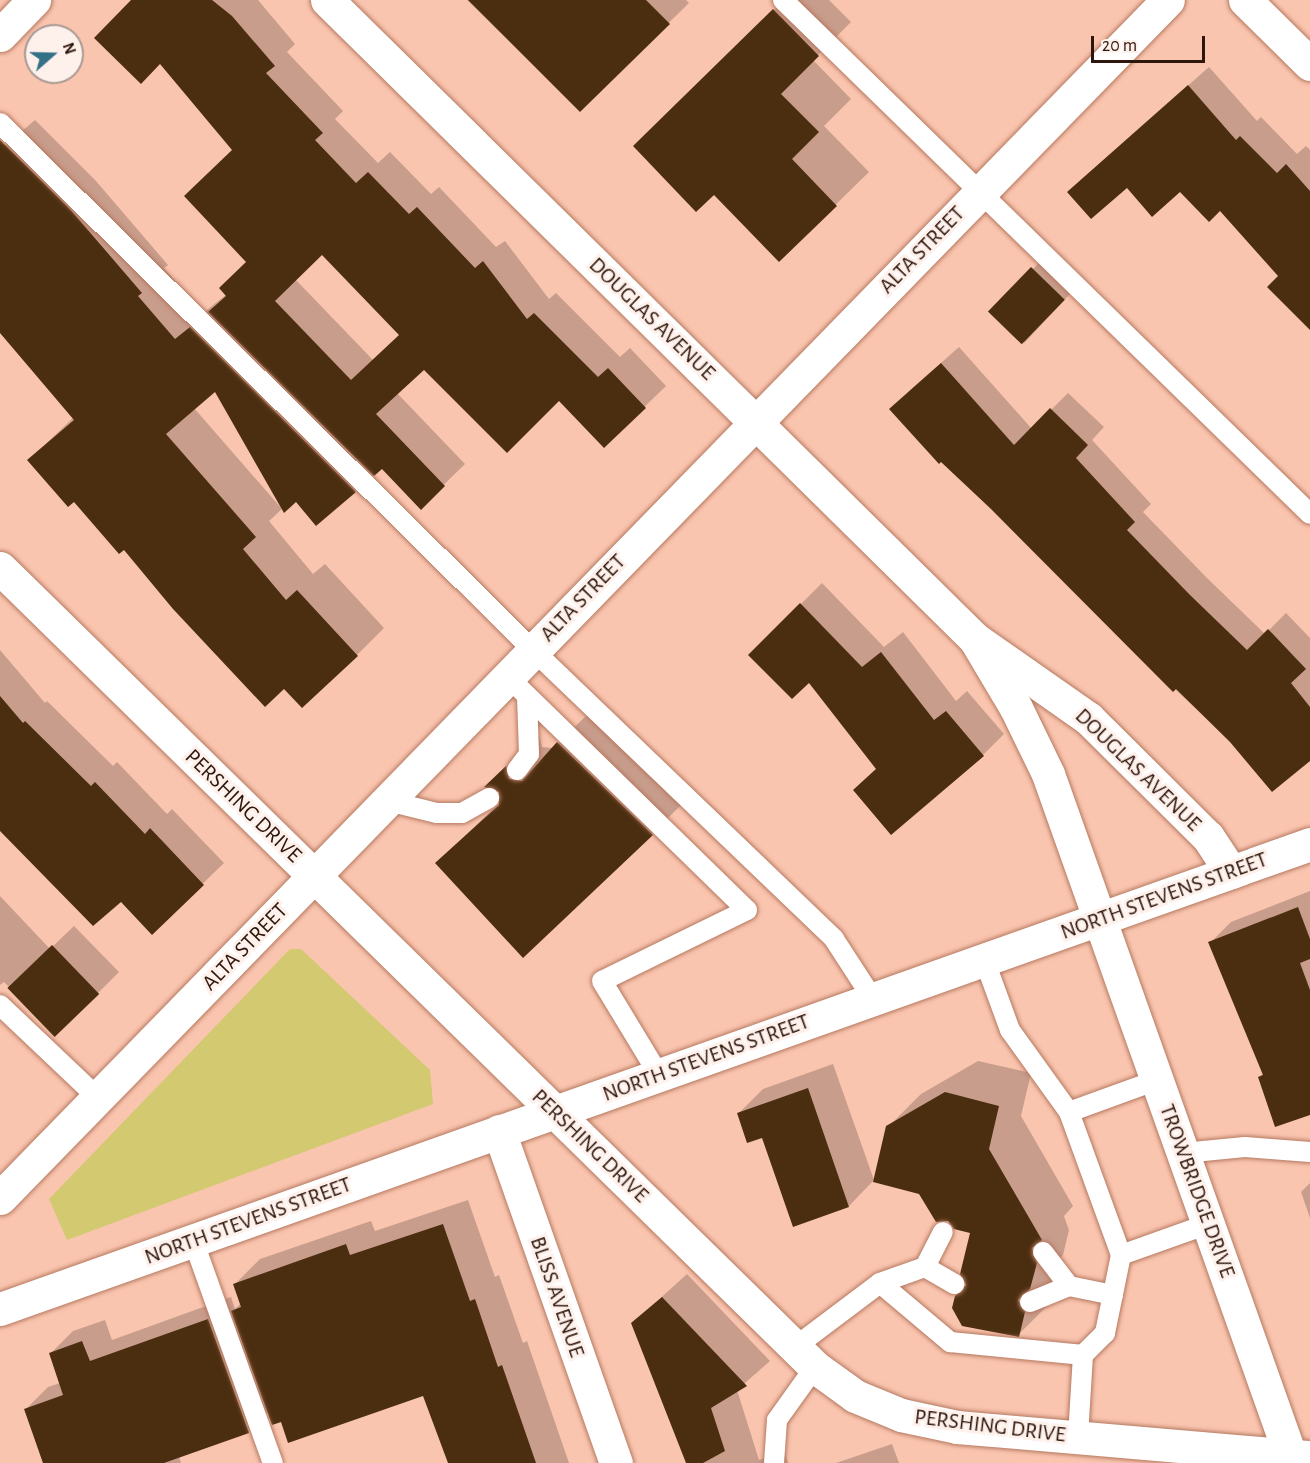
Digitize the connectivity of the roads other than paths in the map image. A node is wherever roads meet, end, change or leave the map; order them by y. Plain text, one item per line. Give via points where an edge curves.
1 (34, 0) edge
2 (327, 0) edge
3 (783, 0) edge
4 (1168, 0) edge
5 (1245, 0) edge
6 (0, 35) edge
7 (1310, 64) edge
8 (0, 123) edge
9 (977, 192) junction
10 (755, 420) junction
11 (1310, 514) edge
12 (0, 568) edge
13 (975, 639) junction
14 (533, 650) junction
15 (517, 686) junction
16 (517, 770) dead end
17 (489, 798) dead end
18 (388, 801) junction
19 (1310, 844) edge
20 (1231, 872) junction
21 (314, 877) junction
22 (1100, 918) junction
23 (984, 959) junction
24 (873, 999) junction
25 (0, 1005) edge
26 (659, 1075) junction
27 (1157, 1080) junction
28 (98, 1098) junction
29 (555, 1111) junction
30 (1069, 1112) junction
31 (498, 1131) junction
32 (1310, 1152) edge
33 (1184, 1153) junction
34 (0, 1198) edge
35 (1208, 1224) junction
36 (944, 1232) dead end
37 (193, 1240) junction
38 (1043, 1252) dead end
39 (1121, 1255) junction
40 (926, 1267) junction
41 (880, 1283) junction
42 (954, 1284) dead end
43 (1069, 1286) junction
44 (1113, 1295) junction
45 (1030, 1302) dead end
46 (0, 1309) edge
47 (1083, 1355) junction
48 (805, 1357) junction
49 (1078, 1437) junction
50 (1298, 1458) edge
51 (273, 1463) edge
52 (616, 1463) edge
53 (774, 1463) edge

1 - 6 street
2 - 10 street, DOUGLAS AVENUE
3 - 9 lane
4 - 9 street, ALTA STREET
5 - 7 street
8 - 14 lane
9 - 10 street, ALTA STREET
9 - 11 lane
10 - 13 street, DOUGLAS AVENUE
10 - 14 street, ALTA STREET
12 - 21 street, PERSHING DRIVE
13 - 20 street, DOUGLAS AVENUE via 1088,718 1208,837
13 - 22 street, DOUGLAS AVENUE via 1048,774
14 - 15 street, ALTA STREET
14 - 24 lane via 834,939
15 - 16 lane via 530,754
15 - 18 street, ALTA STREET
15 - 26 lane via 747,910 602,981
17 - 18 lane via 462,813 437,813
18 - 21 street, ALTA STREET
19 - 20 street, NORTH STEVENS STREET
20 - 22 street, NORTH STEVENS STREET
21 - 28 street, ALTA STREET
21 - 29 street, PERSHING DRIVE
22 - 23 street, NORTH STEVENS STREET
22 - 27 street, TROWBRIDGE DRIVE
23 - 24 street, NORTH STEVENS STREET
23 - 30 lane via 1010,1030
24 - 26 street, NORTH STEVENS STREET
25 - 28 lane
26 - 29 street, NORTH STEVENS STREET
27 - 30 lane
27 - 33 street, TROWBRIDGE DRIVE
28 - 34 street, ALTA STREET
29 - 31 street, NORTH STEVENS STREET
29 - 48 street, PERSHING DRIVE
30 - 39 lane
31 - 37 street, NORTH STEVENS STREET
31 - 52 street, BLISS AVENUE
32 - 33 lane via 1245,1147
33 - 35 street, TROWBRIDGE DRIVE
35 - 39 lane
35 - 50 street, TROWBRIDGE DRIVE
36 - 40 lane
37 - 46 street, NORTH STEVENS STREET
37 - 51 lane
38 - 43 lane
39 - 44 lane
40 - 41 lane
40 - 42 lane
41 - 47 lane via 950,1342
41 - 48 lane
43 - 44 lane
43 - 45 lane
44 - 47 lane via 1105,1333
47 - 49 lane
48 - 49 street, PERSHING DRIVE via 855,1395 901,1415 957,1427
48 - 53 lane via 777,1420
49 - 50 street, PERSHING DRIVE

